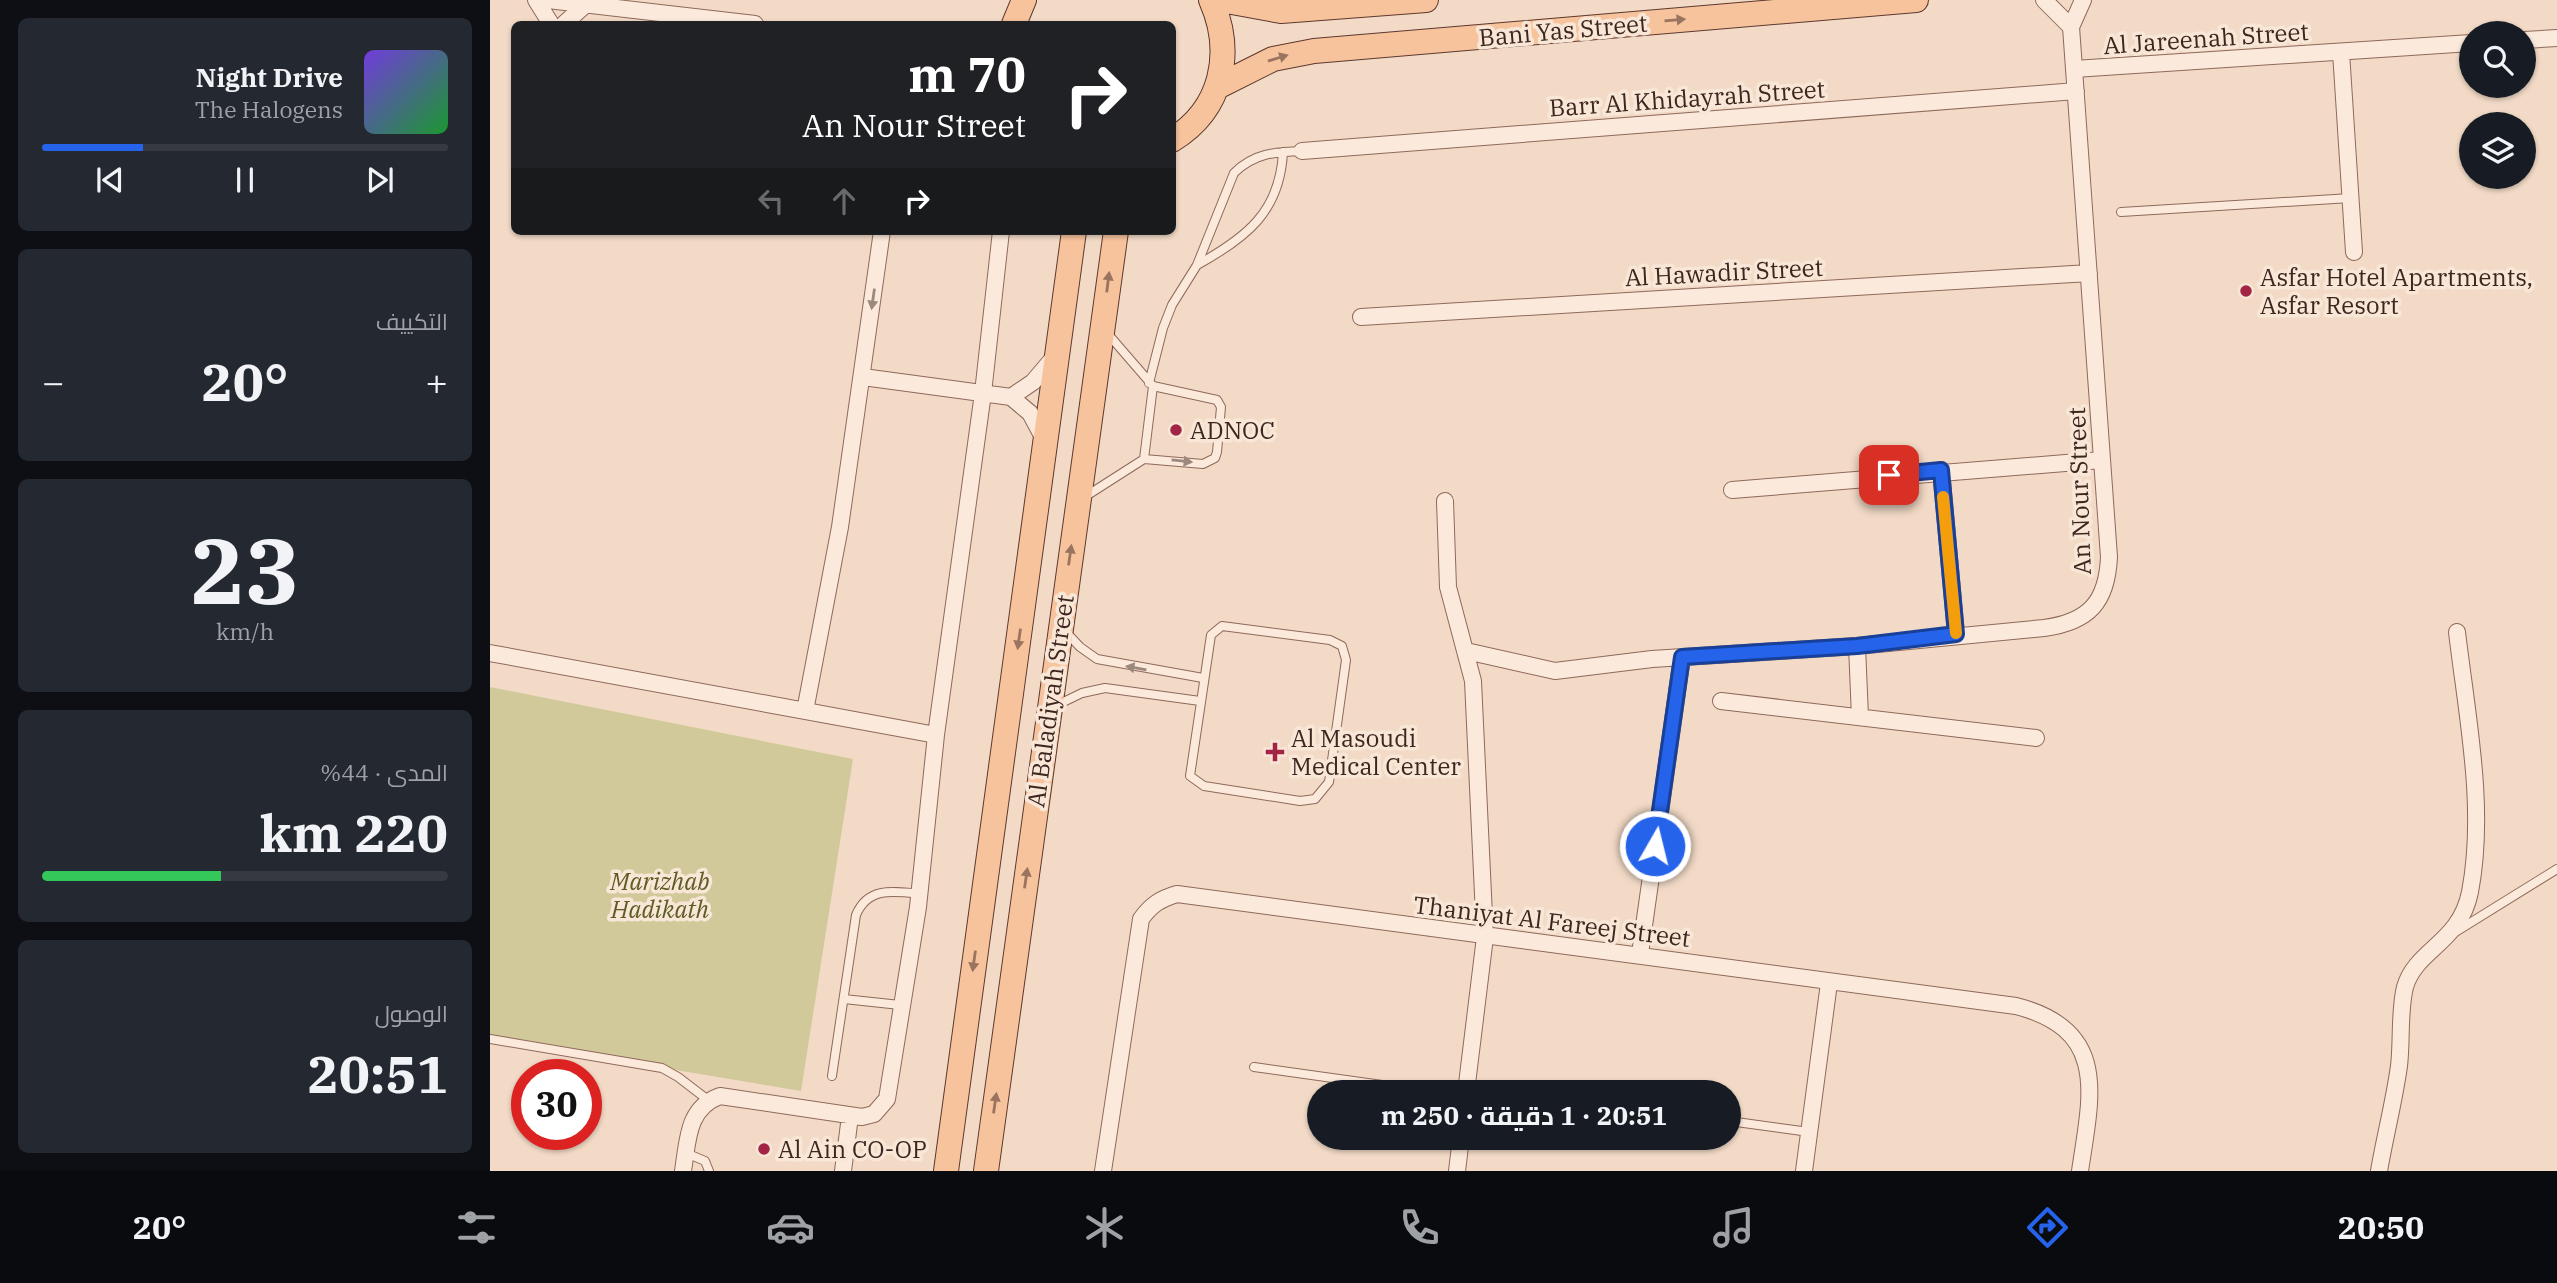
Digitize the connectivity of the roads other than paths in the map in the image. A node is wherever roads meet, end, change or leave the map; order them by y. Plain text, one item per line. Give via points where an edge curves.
1 (536, 0) edge
2 (548, 0) edge
3 (1024, 0) edge
4 (1211, 0) edge
5 (1221, 0) edge
6 (1426, 0) edge
7 (1916, 0) edge
8 (2044, 0) edge
9 (2083, 0) edge
10 (585, 5) junction
11 (549, 21) edge
12 (567, 21) edge
13 (728, 21) edge
14 (1015, 21) edge
15 (2071, 27) junction
16 (2557, 38) edge
17 (2536, 39) edge
18 (2459, 44) edge
19 (2340, 52) junction
20 (2074, 69) junction
21 (1217, 87) junction
22 (2076, 91) junction
23 (1176, 137) edge
24 (1302, 151) joint
25 (1283, 152) junction
26 (2351, 198) junction
27 (2121, 212) dead end
28 (881, 235) edge
29 (1001, 235) edge
30 (1073, 235) edge
31 (1115, 235) edge
32 (2354, 252) dead end
33 (1197, 265) junction
34 (2089, 273) junction
35 (1361, 317) dead end
36 (1102, 326) junction
37 (1058, 352) junction
38 (863, 377) junction
39 (1151, 384) junction
40 (983, 393) junction
41 (1011, 397) junction
42 (1045, 446) junction
43 (1144, 459) junction
44 (2102, 460) junction
45 (1941, 470) junction
46 (1732, 490) dead end
47 (1445, 501) dead end
48 (1078, 502) junction
49 (1060, 625) junction
50 (2457, 632) dead end
51 (1956, 634) junction
52 (1857, 646) junction
53 (1466, 651) junction
54 (490, 653) edge
55 (1682, 657) junction
56 (1203, 678) junction
57 (1200, 701) junction
58 (1721, 701) dead end
59 (1049, 709) junction
60 (805, 711) junction
61 (1860, 717) junction
62 (936, 735) junction
63 (2036, 738) dead end
64 (2557, 869) edge
65 (920, 894) junction
66 (1485, 937) junction
67 (2449, 937) junction
68 (1640, 954) junction
69 (1829, 983) junction
70 (844, 999) junction
71 (900, 1005) junction
72 (490, 1039) edge
73 (1254, 1067) dead end
74 (832, 1076) dead end
75 (1347, 1080) edge
76 (1467, 1080) edge
77 (708, 1100) junction
78 (850, 1116) junction
79 (1741, 1123) edge
80 (1810, 1132) junction
81 (1460, 1150) edge
82 (686, 1153) junction
83 (683, 1171) edge
84 (709, 1171) edge
85 (843, 1171) edge
86 (946, 1171) edge
87 (986, 1171) edge
88 (1103, 1171) edge
89 (1457, 1171) edge
90 (1804, 1171) edge
91 (2080, 1171) edge
92 (2379, 1171) edge

1 - 11 street
2 - 10 street
3 - 14 main road
4 - 21 main road via 1224,44
5 - 6 main road via 1281,11
21 -> 7 main road, Bani Yas Street via 1273,60 1314,51
8 - 15 street
9 - 15 street, An Nour Street
10 - 12 street
10 - 13 street
15 - 20 street, An Nour Street
16 - 17 street
18 - 19 street, Al Jareenah Street
19 - 20 street, Al Jareenah Street
19 - 26 street, Al Jareenah Street
20 - 22 street, An Nour Street
21 - 23 main road via 1202,116
22 - 24 street, Barr Al Khidayrah Street
22 - 34 street, An Nour Street
24 - 25 lane
25 - 33 lane via 1279,184 1268,206 1242,237
25 - 33 lane via 1253,158 1234,173
26 - 27 lane
26 - 32 street, Al Jareenah Street
28 -> 38 street
29 - 40 street
30 - 37 main road, Al Baladiyah Street
36 -> 31 main road, Al Baladiyah Street
33 - 39 lane via 1163,328
34 - 35 street, Al Hawadir Street
34 - 44 street, An Nour Street
36 - 39 lane
36 - 48 main road, Al Baladiyah Street
37 - 41 street via 1033,382
37 - 42 main road, Al Baladiyah Street
38 - 40 street
38 - 60 street
39 - 43 lane
43 -> 39 lane via 1203,464 1217,452 1221,407 1217,400
40 - 41 street
40 - 62 street
41 - 42 street via 1030,412
42 -> 86 main road, Al Baladiyah Street
43 - 48 lane
44 - 45 street
44 - 51 street, An Nour Street via 2109,556 2108,580 2100,598 2067,625
45 - 46 street
45 - 51 street
47 - 53 street via 1448,587
49 -> 48 main road, Al Baladiyah Street
56 -> 49 lane via 1097,659
49 - 59 main road, Al Baladiyah Street
50 - 67 street via 2473,763 2475,828 2470,894
51 - 52 street, An Nour Street
52 - 55 street, An Nour Street
52 - 61 street
53 - 55 street, An Nour Street via 1555,671
53 - 66 street via 1476,716
54 - 60 street
55 - 68 street
56 - 57 lane
56 - 57 lane via 1210,635 1222,626 1330,640 1342,646 1346,660 1326,789 1308,801 1198,785 1189,770
57 - 59 lane via 1105,688
58 - 61 street
87 -> 59 main road, Al Baladiyah Street
60 - 62 street
61 - 63 street
62 - 65 street
64 - 67 lane
65 - 70 lane via 883,892 861,903
65 - 71 street
66 - 68 street, Thaniyat Al Fareej Street
66 - 76 street
66 - 88 street, Thaniyat Al Fareej Street via 1192,895 1162,898 1141,919
67 - 92 street via 2414,967 2405,987 2395,1094
68 - 69 street, Thaniyat Al Fareej Street
69 - 80 street
69 - 91 street, Thaniyat Al Fareej Street via 2016,1006 2060,1024 2077,1042 2091,1087
70 - 71 lane
70 - 74 lane
71 - 78 street via 887,1098 874,1114
72 - 77 lane via 662,1068
73 - 75 lane
77 - 78 street via 734,1096
77 - 82 street via 691,1121
78 - 85 street
79 - 80 lane
80 - 90 street
81 - 89 street
82 - 83 street
82 - 84 lane via 705,1161

